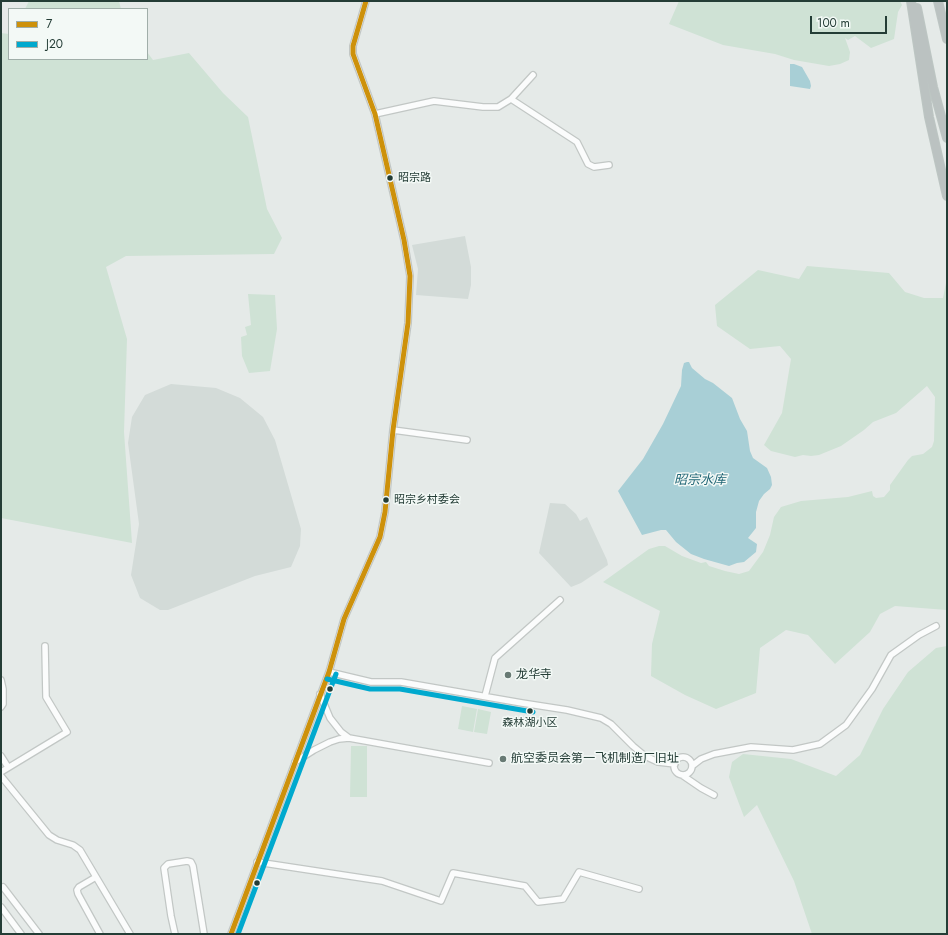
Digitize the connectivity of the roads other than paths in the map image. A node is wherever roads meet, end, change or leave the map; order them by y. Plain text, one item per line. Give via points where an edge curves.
1 (366, 1) edge
2 (911, 1) edge
3 (916, 1) edge
4 (938, 1) edge
5 (947, 39) edge
6 (533, 75) dead end
7 (511, 99) junction
8 (375, 114) junction
9 (946, 134) edge
10 (609, 165) dead end
11 (947, 196) edge
12 (393, 430) junction
13 (467, 440) dead end
14 (560, 600) dead end
15 (936, 626) dead end
16 (45, 646) dead end
17 (329, 672) junction
18 (1, 680) edge
19 (320, 694) junction
20 (485, 696) junction
21 (1, 707) edge
22 (349, 738) junction
23 (1, 756) edge
24 (688, 759) junction
25 (701, 759) junction
26 (295, 763) junction
27 (489, 763) dead end
28 (674, 764) junction
29 (8, 767) junction
30 (692, 767) junction
31 (1, 772) edge
32 (682, 775) junction
33 (1, 776) edge
34 (695, 783) junction
35 (714, 796) dead end
36 (257, 862) junction
37 (96, 877) junction
38 (3, 888) dead end
39 (639, 889) dead end
40 (1, 907) edge
41 (20, 934) edge
42 (39, 934) edge
43 (100, 934) edge
44 (130, 934) edge
45 (175, 934) edge
46 (204, 934) edge
47 (231, 934) edge

1 - 8 street via 352,46
2 - 11 highway via 929,116
3 - 9 highway
4 - 5 highway
6 - 7 street
7 - 8 street via 498,107 434,101
7 - 10 street via 577,142 588,164 594,167
8 - 12 street via 410,276 408,324
12 - 13 street
12 - 17 street via 380,537 344,619
14 - 20 street via 495,658
15 - 25 street via 890,655 872,689 846,725 820,744 793,750 751,746
16 - 29 street via 46,697 67,732
17 - 19 street
17 - 20 street via 372,682 401,682
18 - 21 street
19 - 22 street via 330,718
19 - 26 street
20 - 28 street via 601,718 645,756 658,762
22 - 26 street via 330,742
22 - 27 street
23 - 29 street
24 - 25 street
24 - 28 street via 680,758
24 - 30 street
25 - 30 street
26 - 36 street
28 - 32 street via 675,770
29 - 31 street
30 - 32 street via 688,773
30 - 34 street
32 - 34 street
33 - 37 street via 49,835 80,850
34 - 35 street
36 - 39 street via 382,881 441,900 453,873 525,886 538,902 563,900 580,872
36 - 47 street
37 - 43 street via 77,890
37 - 44 street
38 - 42 street
40 - 41 street
45 - 46 street via 164,868 168,864 190,862 193,866

